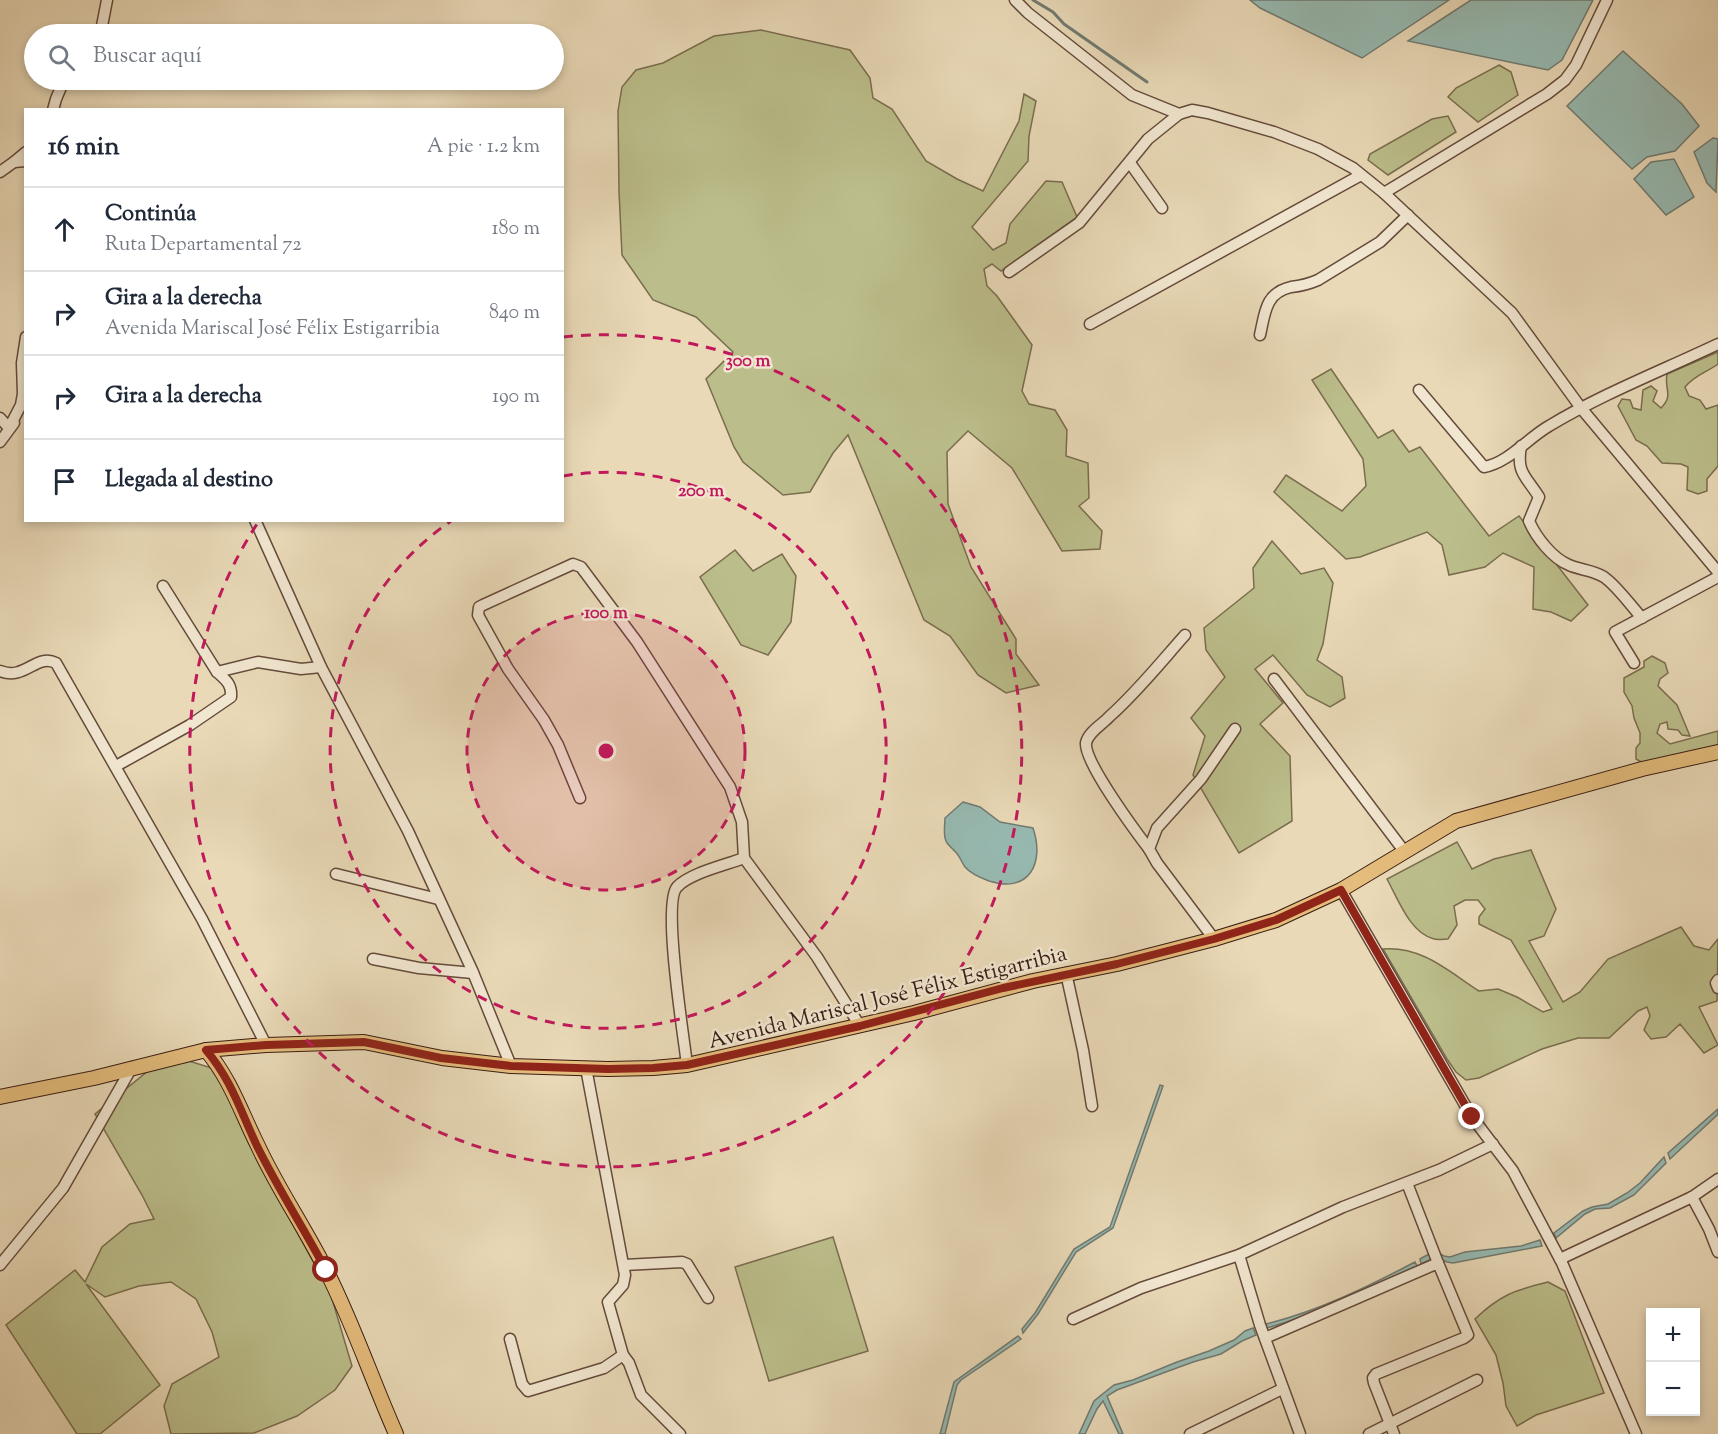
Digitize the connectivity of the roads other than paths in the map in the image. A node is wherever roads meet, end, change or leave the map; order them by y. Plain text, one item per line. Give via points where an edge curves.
1 (107, 0) edge
2 (1015, 0) edge
3 (1607, 0) edge
4 (102, 24) edge
5 (60, 90) edge
6 (54, 108) edge
7 (1179, 114) junction
8 (20, 161) edge
9 (1130, 163) junction
10 (0, 172) edge
11 (1361, 175) junction
12 (1384, 193) junction
13 (1162, 208) dead end
14 (1408, 216) junction
15 (1009, 272) dead end
16 (1090, 324) dead end
17 (1260, 335) dead end
18 (1718, 344) edge
19 (24, 350) edge
20 (1419, 390) dead end
21 (1581, 408) junction
22 (24, 414) edge
23 (0, 418) edge
24 (9, 428) junction
25 (0, 442) edge
26 (1521, 446) junction
27 (256, 522) edge
28 (1718, 572) edge
29 (1718, 577) edge
30 (163, 586) dead end
31 (1642, 618) junction
32 (1185, 635) dead end
33 (1634, 663) dead end
34 (321, 667) junction
35 (0, 671) edge
36 (217, 672) junction
37 (1274, 680) dead end
38 (1235, 729) dead end
39 (1718, 752) edge
40 (117, 766) junction
41 (580, 798) dead end
42 (1149, 849) junction
43 (1404, 851) junction
44 (744, 858) junction
45 (336, 874) dead end
46 (1341, 890) junction
47 (438, 899) junction
48 (1214, 939) junction
49 (373, 959) dead end
50 (472, 973) junction
51 (1066, 973) junction
52 (1718, 980) edge
53 (1718, 988) edge
54 (860, 1026) junction
55 (266, 1045) junction
56 (206, 1050) junction
57 (687, 1065) junction
58 (511, 1066) junction
59 (132, 1067) junction
60 (586, 1068) junction
61 (0, 1097) edge
62 (1092, 1106) dead end
63 (1493, 1144) junction
64 (1718, 1179) edge
65 (1407, 1183) junction
66 (1692, 1197) junction
67 (1718, 1252) edge
68 (1239, 1255) junction
69 (1435, 1256) junction
70 (1560, 1259) junction
71 (0, 1265) edge
72 (624, 1265) junction
73 (708, 1298) dead end
74 (1073, 1319) dead end
75 (1262, 1332) junction
76 (510, 1339) dead end
77 (623, 1355) junction
78 (1477, 1380) dead end
79 (1282, 1389) junction
80 (1392, 1429) edge
81 (396, 1434) edge
82 (680, 1434) edge
83 (1190, 1434) edge
84 (1300, 1434) edge
85 (1370, 1434) edge
86 (1636, 1434) edge

1 - 4 street
2 - 7 street via 1132,95
3 - 12 street via 1565,80
5 - 6 street
7 - 9 street via 1148,139
7 - 11 street via 1192,110 1208,113 1274,132 1318,149
8 - 10 street
9 - 13 street
9 - 15 street via 1080,223
11 - 12 street
11 - 16 street
12 - 14 street
14 - 17 street via 1380,242 1318,280 1278,291 1269,301
14 - 21 street via 1512,313
18 - 21 street
19 - 24 street via 21,405
20 - 26 street via 1484,467 1495,465
21 - 26 street
21 - 28 street
22 - 24 street
23 - 24 street
24 - 25 street
26 - 31 street via 1518,460 1523,476 1539,497 1528,521 1532,528 1558,559 1605,578
27 - 34 street
29 - 31 street
30 - 36 street
31 - 33 street via 1615,632
32 - 42 street via 1086,742 1101,778
34 - 36 street via 302,669 258,662
34 - 47 street via 408,831
35 - 40 street via 21,673 41,661 56,663
36 - 40 street via 228,682 231,697
37 - 43 street
38 - 42 street via 1201,779 1156,828
39 - 43 main road, Avenida Mariscal José Félix Estigarribia via 1456,821
40 - 55 street
41 - 44 street via 558,745 478,615 479,607 573,564 581,567 637,642 730,787 742,822
42 - 48 street
43 - 46 main road, Avenida Mariscal José Félix Estigarribia
44 - 54 street via 817,957
44 - 57 street via 688,879 673,893 678,1004
45 - 47 street
46 - 48 main road, Avenida Mariscal José Félix Estigarribia via 1276,920
46 - 63 street via 1472,1117
47 - 50 street
48 - 51 main road, Avenida Mariscal José Félix Estigarribia
49 - 50 street
50 - 58 street
51 - 54 main road, Avenida Mariscal José Félix Estigarribia
51 - 62 street
52 - 53 street
54 - 57 main road, Avenida Mariscal José Félix Estigarribia
55 - 56 main road, Avenida Mariscal José Félix Estigarribia
55 - 58 main road, Avenida Mariscal José Félix Estigarribia via 364,1042 441,1058
56 - 59 main road, Avenida Mariscal José Félix Estigarribia
56 - 81 main road via 226,1076 257,1146 326,1270
57 - 60 main road, Avenida Mariscal José Félix Estigarribia
58 - 60 main road, Avenida Mariscal José Félix Estigarribia
59 - 61 main road, Avenida Mariscal José Félix Estigarribia
59 - 71 street via 63,1188
60 - 72 street
63 - 65 street
63 - 70 street via 1513,1171
64 - 66 street
65 - 68 street via 1343,1207
65 - 69 street
66 - 67 street
66 - 70 street
68 - 74 street via 1141,1288
68 - 75 street
69 - 75 street
69 - 80 street via 1468,1335 1376,1374 1374,1383
70 - 86 street
72 - 73 street via 682,1262
72 - 77 street via 623,1285 609,1302
75 - 79 street
76 - 77 street via 522,1384 528,1390 604,1368
77 - 82 street via 641,1395
78 - 80 street via 1423,1405
79 - 83 street
79 - 84 street
80 - 85 street

